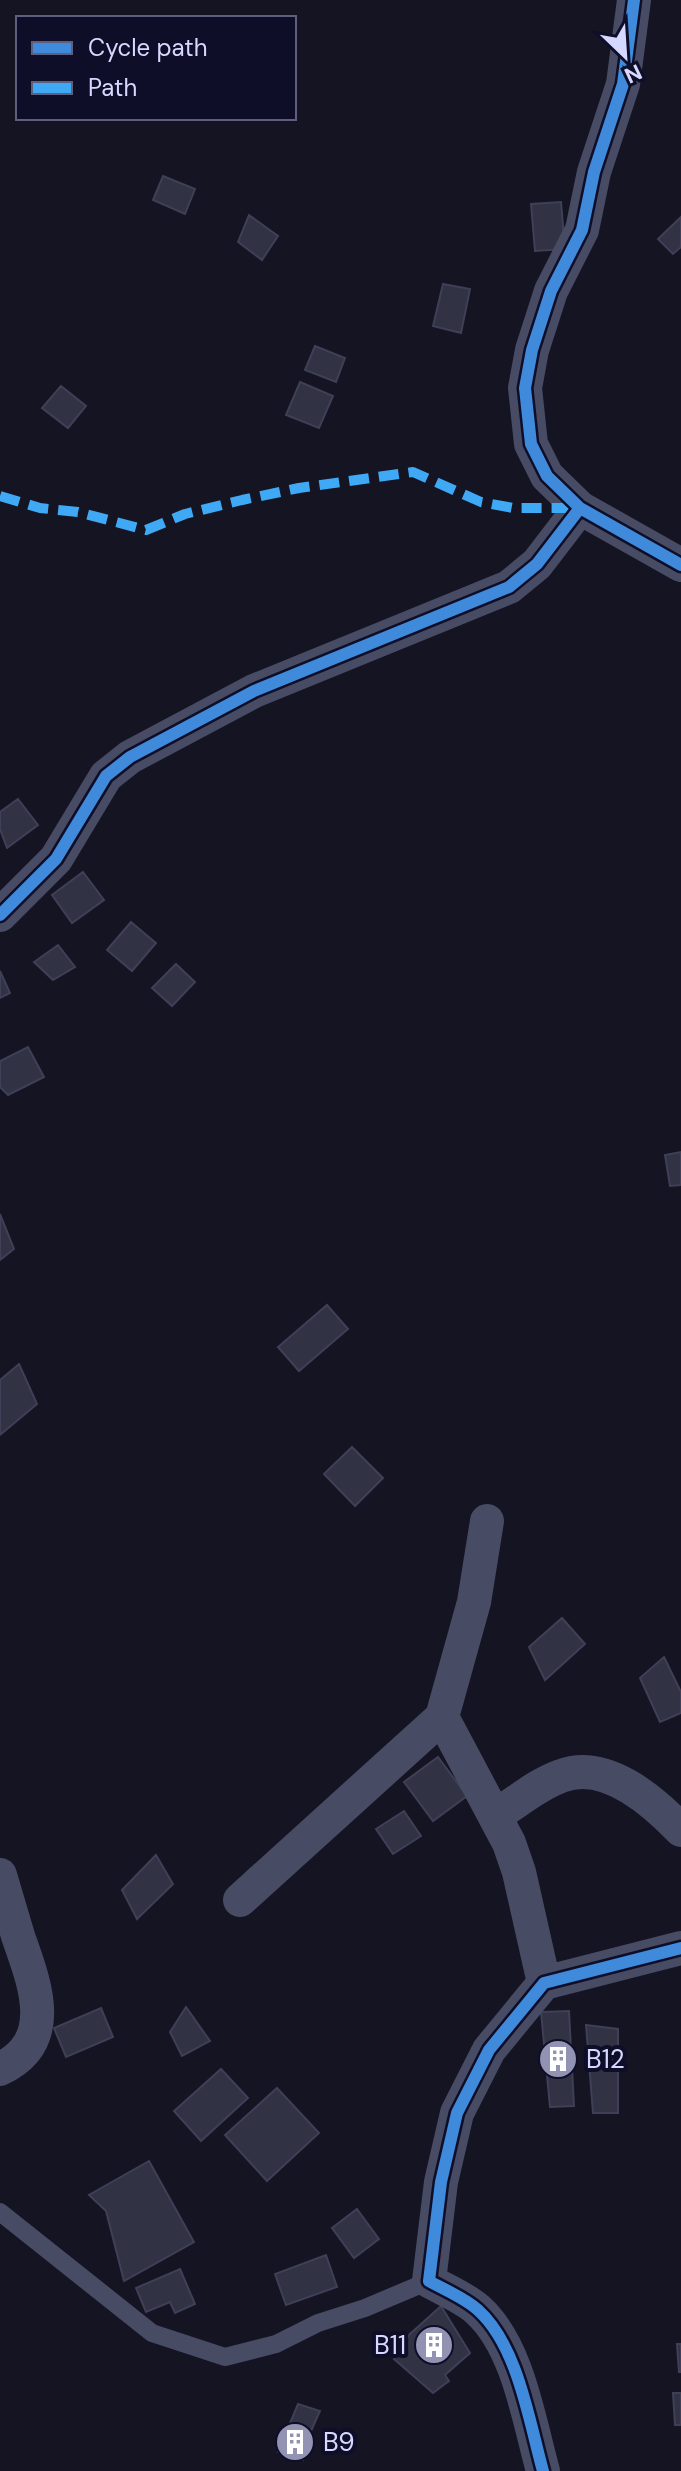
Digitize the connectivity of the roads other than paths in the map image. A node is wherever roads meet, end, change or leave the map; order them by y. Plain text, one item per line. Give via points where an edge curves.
1 (634, 0) edge
2 (580, 508) junction
3 (681, 565) edge
4 (0, 915) edge
5 (487, 1521) dead end
6 (442, 1717) junction
7 (496, 1815) junction
8 (681, 1830) edge
9 (0, 1875) edge
10 (240, 1900) dead end
11 (681, 1948) edge
12 (544, 1983) junction
13 (0, 2069) edge
14 (0, 2212) edge
15 (429, 2281) junction
16 (543, 2471) edge

1 - 2 street via 623,84 594,172 582,230 551,291 525,388 531,444 547,476
2 - 3 street
2 - 4 street via 537,564 509,587 254,691 130,757 106,776 56,859
5 - 6 street via 474,1602
6 - 7 street
6 - 10 street
7 - 8 street via 560,1776 584,1770 607,1775 635,1792
7 - 12 street via 519,1872
9 - 13 street via 36,1989 39,2016 24,2051
11 - 12 street
12 - 15 street via 489,2050 457,2113 441,2182
14 - 15 lane via 152,2333 225,2357 276,2344
15 - 16 street via 477,2309 499,2336 516,2373

